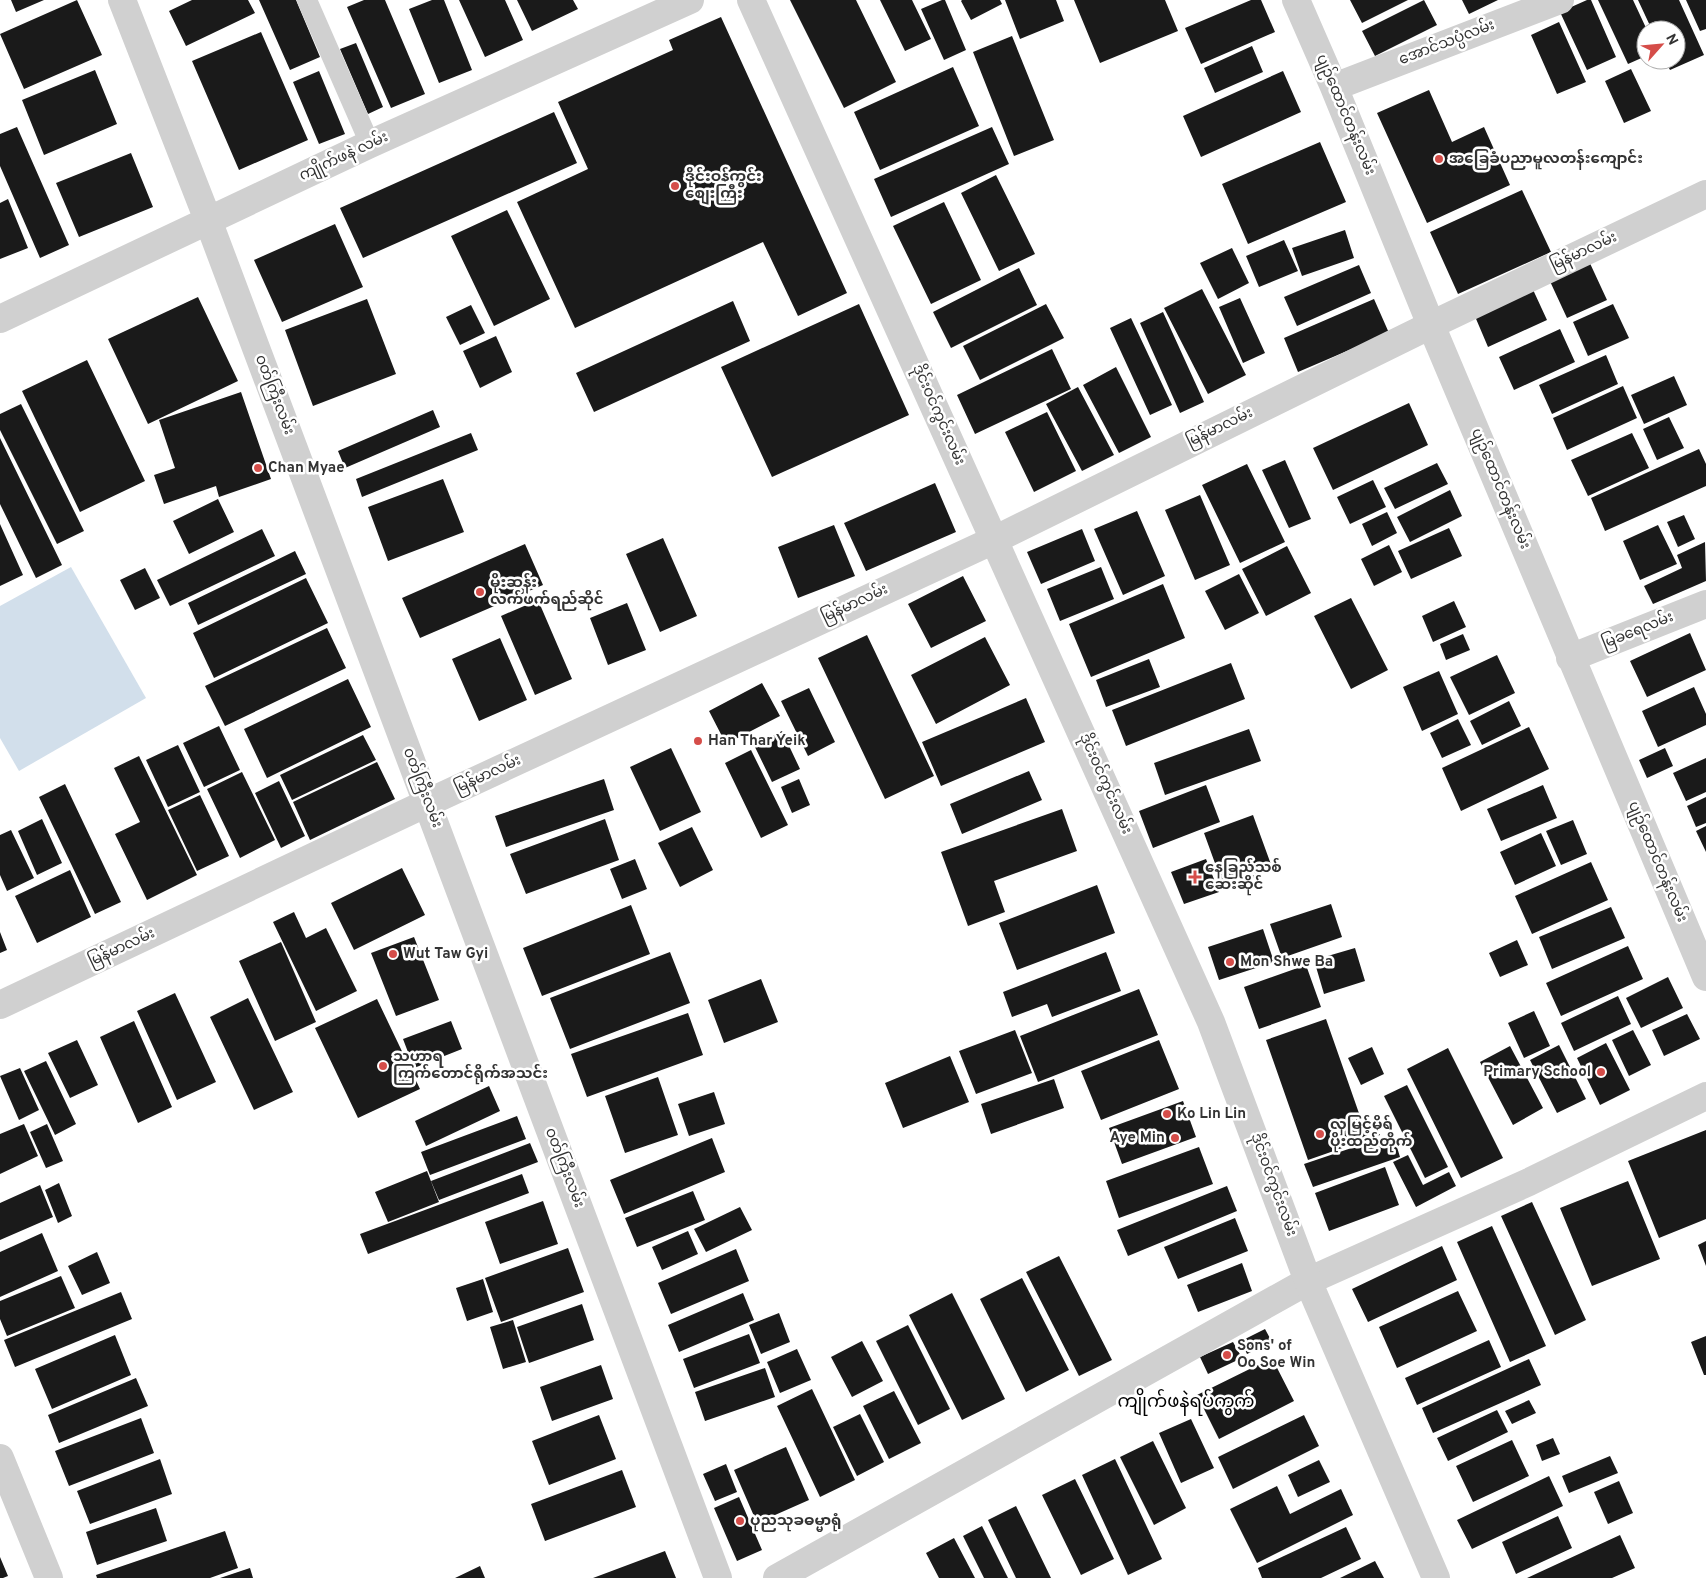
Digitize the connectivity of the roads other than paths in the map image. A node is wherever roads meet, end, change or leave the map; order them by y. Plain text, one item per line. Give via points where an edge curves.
1 (122, 0) edge
2 (307, 0) edge
3 (690, 0) edge
4 (751, 0) edge
5 (1296, 0) edge
6 (1560, 0) edge
7 (1334, 87) junction
8 (370, 144) junction
9 (1706, 194) edge
10 (208, 220) junction
11 (0, 319) edge
12 (1430, 325) junction
13 (994, 540) junction
14 (1706, 604) edge
15 (1570, 658) junction
16 (427, 803) junction
17 (1706, 977) edge
18 (0, 1005) edge
19 (1706, 1096) edge
20 (1308, 1281) junction
21 (0, 1458) edge
22 (48, 1578) edge
23 (718, 1578) edge
24 (777, 1578) edge
25 (1436, 1578) edge

1 - 10 street, ၀တ်ကြီးလမ်း
2 - 8 lane
3 - 8 street, ကျိုက်ဖနဲ လမ်း
4 - 13 street, ဒိုင်းဝင်ကွင်းလမ်း
5 - 7 street, ပျဉ်ထောင်တန်းလမ်း
6 - 7 street, အောင်သပ္ပံလမ်း
7 - 12 street, ပျဉ်ထောင်တန်းလမ်း
8 - 10 street, ကျိုက်ဖနဲ လမ်း
9 - 12 street, မြန်မာလမ်း
10 - 11 street, ကျိုက်ဖနဲ လမ်း
10 - 16 street, ၀တ်ကြီးလမ်း
12 - 13 street, မြန်မာလမ်း
12 - 15 street, ပျဉ်ထောင်တန်းလမ်း
13 - 16 street, မြန်မာလမ်း
13 - 20 street, ဒိုင်းဝင်ကွင်းလမ်း via 1212,1022
14 - 15 street, မြခရေလမ်း
15 - 17 street, ပျဉ်ထောင်တန်းလမ်း
16 - 18 street, မြန်မာလမ်း
16 - 23 street, ၀တ်ကြီးလမ်း
19 - 20 street via 1529,1182
20 - 24 street
20 - 25 street, ဒိုင်းဝင်ကွင်းလမ်း
21 - 22 street

